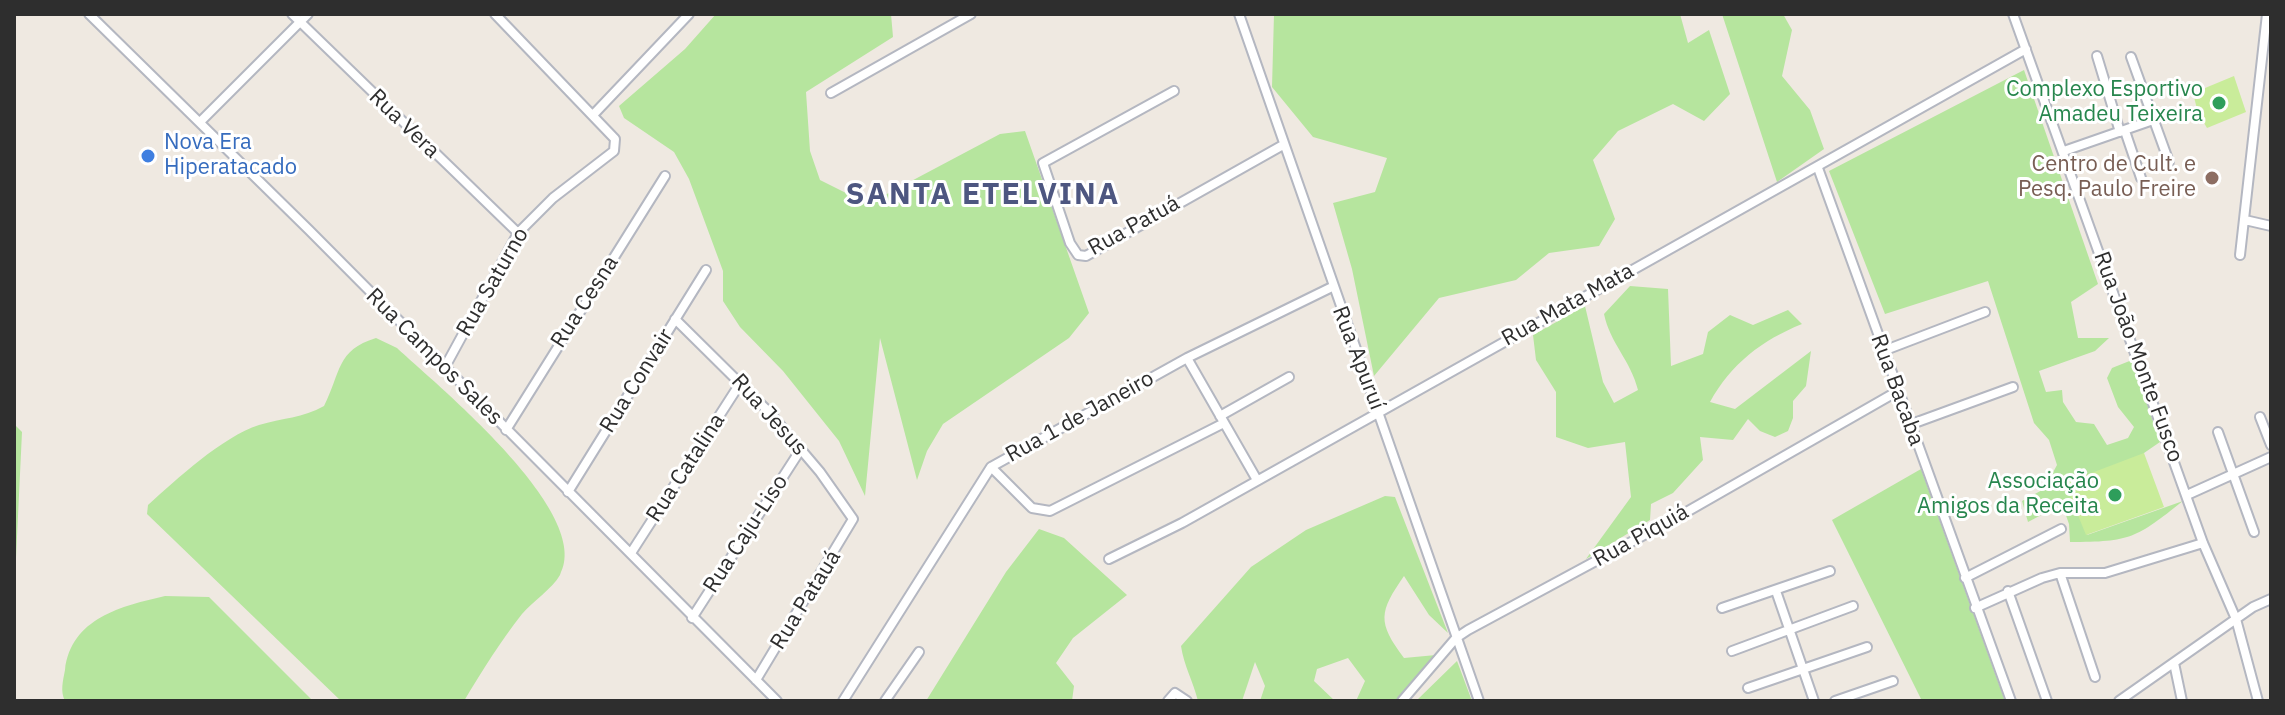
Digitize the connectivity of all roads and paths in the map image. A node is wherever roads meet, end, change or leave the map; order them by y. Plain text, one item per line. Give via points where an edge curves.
1 (89, 14) edge
2 (292, 14) edge
3 (308, 14) edge
4 (495, 14) edge
5 (689, 14) edge
6 (971, 14) edge
7 (1239, 14) edge
8 (2013, 14) edge
9 (2267, 14) edge
10 (300, 22) junction
11 (2026, 49) junction
12 (2097, 56) dead end
13 (2131, 57) dead end
14 (1174, 91) dead end
15 (831, 93) dead end
16 (593, 115) junction
17 (2153, 120) junction
18 (200, 122) junction
19 (2123, 131) junction
20 (1283, 145) junction
21 (2064, 151) junction
22 (2169, 162) dead end
23 (1818, 168) junction
24 (665, 176) dead end
25 (2141, 178) dead end
26 (2245, 220) junction
27 (2271, 226) edge
28 (518, 233) junction
29 (2240, 255) dead end
30 (706, 270) dead end
31 (1332, 287) junction
32 (1985, 312) dead end
33 (675, 319) junction
34 (1883, 351) junction
35 (1187, 358) junction
36 (445, 367) junction
37 (1289, 377) dead end
38 (741, 382) junction
39 (2013, 387) dead end
40 (1898, 391) junction
41 (1379, 410) junction
42 (2260, 417) dead end
43 (1222, 419) junction
44 (1909, 425) junction
45 (506, 430) junction
46 (2218, 432) dead end
47 (2271, 445) edge
48 (801, 449) junction
49 (2271, 457) edge
50 (991, 467) junction
51 (2233, 475) junction
52 (1257, 480) junction
53 (568, 492) junction
54 (2187, 495) junction
55 (853, 519) joint
56 (2061, 529) dead end
57 (2254, 532) dead end
58 (2203, 543) junction
59 (631, 553) junction
60 (1109, 559) dead end
61 (1830, 571) dead end
62 (2060, 573) junction
63 (1965, 578) junction
64 (1776, 591) junction
65 (2008, 591) junction
66 (2271, 599) edge
67 (1853, 606) dead end
68 (1722, 608) dead end
69 (1975, 608) junction
70 (692, 618) junction
71 (2236, 619) junction
72 (1789, 630) junction
73 (1456, 638) junction
74 (1867, 647) dead end
75 (1732, 651) dead end
76 (919, 652) dead end
77 (2174, 663) junction
78 (1802, 669) junction
79 (2095, 677) dead end
80 (756, 680) junction
81 (1893, 681) dead end
82 (1748, 688) dead end
83 (777, 701) edge
84 (843, 701) edge
85 (885, 701) edge
86 (1168, 701) edge
87 (1187, 701) edge
88 (1402, 701) edge
89 (1479, 701) edge
90 (1814, 701) edge
91 (1835, 701) edge
92 (2011, 701) edge
93 (2047, 701) edge
94 (2119, 701) edge
95 (2182, 701) edge
96 (2258, 701) edge

1 - 18 street, Rua Campos Sales
2 - 10 street, Rua Vera
3 - 10 street
4 - 16 street
5 - 16 street
6 - 15 street
7 - 20 street, Rua Apuruí
8 - 11 street, Rua João Monte Fusco
9 - 26 street
10 - 18 street
10 - 28 street, Rua Vera
11 - 21 street, Rua João Monte Fusco
11 - 23 street, Rua Mata Mata
12 - 19 street
13 - 17 street
14 - 20 street, Rua Patuá via 1043,163 1078,255 1086,256
16 - 28 street, Rua Saturno via 615,139 614,151
17 - 19 street
17 - 22 street
18 - 36 street, Rua Campos Sales
19 - 21 street
19 - 25 street
20 - 31 street, Rua Apuruí
21 - 54 street, Rua João Monte Fusco
23 - 34 street, Rua Bacaba
23 - 41 street, Rua Mata Mata
24 - 45 street, Rua Cesna
26 - 27 street
26 - 29 street
28 - 36 street, Rua Saturno
30 - 33 street, Rua Convair
31 - 35 street, Rua 1 de Janeiro
31 - 41 street, Rua Apuruí
32 - 34 street
33 - 38 street, Rua Jesus
33 - 53 street, Rua Convair
34 - 40 street, Rua Bacaba
35 - 43 street
35 - 50 street, Rua 1 de Janeiro
36 - 45 street, Rua Campos Sales
37 - 43 street
38 - 48 street, Rua Jesus
38 - 59 street, Rua Catalina
39 - 44 street
40 - 44 street, Rua Bacaba
40 - 73 street, Rua Piquiá
41 - 52 street, Rua Mata Mata
41 - 73 street, Rua Apuruí
42 - 47 street
43 - 50 street via 1050,511 1032,508
43 - 52 street
44 - 63 street, Rua Bacaba
45 - 53 street, Rua Campos Sales
46 - 51 street
48 - 55 street, Rua Jesus
48 - 70 street, Rua Caju-Liso
49 - 51 street
50 - 84 street, Rua 1 de Janeiro
51 - 54 street
51 - 57 street
52 - 60 street, Rua Mata Mata
53 - 59 street, Rua Campos Sales
54 - 58 street, Rua João Monte Fusco
55 - 80 street, Rua Patauá
56 - 63 street
58 - 62 street via 2105,573
58 - 71 street, Rua João Monte Fusco
59 - 70 street, Rua Campos Sales
61 - 64 street
62 - 65 street
62 - 79 street
63 - 69 street, Rua Bacaba
64 - 68 street
64 - 72 street
65 - 69 street
65 - 93 street
66 - 71 street
67 - 72 street
69 - 92 street, Rua Bacaba
70 - 80 street, Rua Campos Sales
71 - 77 street
71 - 96 street, Rua João Monte Fusco
72 - 75 street
72 - 78 street
73 - 88 street, Rua Piquiá
73 - 89 street, Rua Apuruí
74 - 78 street
76 - 85 street
77 - 94 street
77 - 95 street
78 - 82 street
78 - 90 street
80 - 83 street, Rua Campos Sales
81 - 91 street
86 - 87 street via 1180,693

